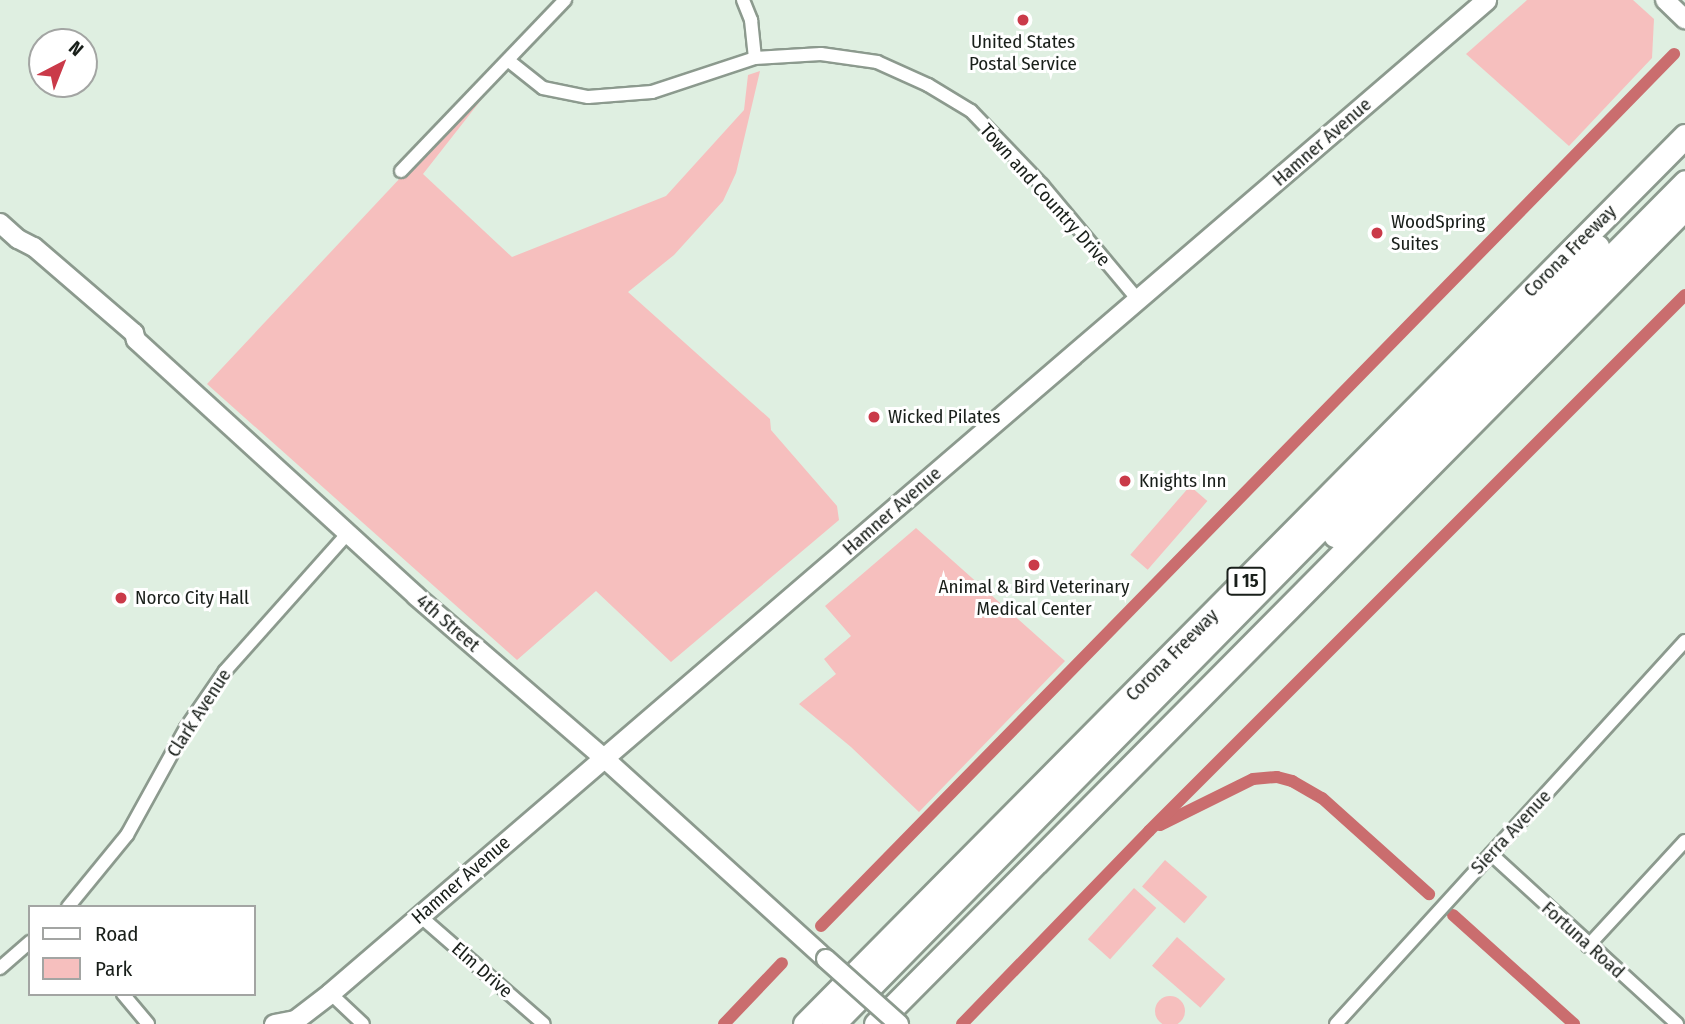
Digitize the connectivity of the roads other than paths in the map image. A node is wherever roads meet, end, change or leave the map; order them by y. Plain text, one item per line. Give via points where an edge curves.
1 (565, 0) edge
2 (743, 0) edge
3 (1486, 0) edge
4 (1665, 0) edge
5 (1685, 19) edge
6 (755, 58) junction
7 (509, 61) junction
8 (1685, 136) edge
9 (1685, 158) edge
10 (401, 171) dead end
11 (1685, 182) edge
12 (1685, 208) edge
13 (0, 223) edge
14 (1138, 300) junction
15 (348, 533) junction
16 (1309, 551) junction
17 (1216, 611) junction
18 (1685, 641) edge
19 (1250, 645) junction
20 (604, 758) junction
21 (1685, 841) edge
22 (1491, 854) junction
23 (70, 905) edge
24 (420, 916) junction
25 (28, 944) edge
26 (1588, 946) junction
27 (0, 968) edge
28 (330, 993) junction
29 (125, 996) edge
30 (295, 1022) edge
31 (148, 1024) edge
32 (274, 1024) edge
33 (363, 1024) edge
34 (544, 1024) edge
35 (805, 1024) edge
36 (833, 1024) edge
37 (852, 1024) edge
38 (876, 1024) edge
39 (899, 1024) edge
40 (1336, 1024) edge
41 (1677, 1024) edge

1 - 7 street
2 - 6 street via 751,20
3 - 14 main road, Hamner Avenue
4 - 5 street
6 - 7 street, Town and Country Drive via 652,92 588,97 543,88
6 - 14 street, Town and Country Drive via 821,54 877,62 929,85 971,111 1042,185
7 - 10 street
8 - 17 highway, Corona Freeway / I 15
9 - 16 highway
11 - 16 highway
12 - 19 highway, I 15
13 - 15 street, 4th Street via 92,307 135,336
14 - 20 main road, Hamner Avenue
15 - 20 street, 4th Street
15 - 23 street, Clark Avenue via 225,670 186,728 127,835
16 - 17 highway, I 15
16 - 19 highway
16 - 36 highway
16 - 37 highway
17 - 35 highway, Corona Freeway / I 15
18 - 22 street, Sierra Avenue
19 - 38 highway, I 15
20 - 24 main road, Hamner Avenue
20 - 39 street, 4th Street, bridge
21 - 26 street
22 - 26 street, Fortuna Road
22 - 40 street, Sierra Avenue
24 - 28 main road, Hamner Avenue
24 - 34 street, Elm Drive
25 - 27 street
26 - 41 street, Fortuna Road
28 - 30 main road, Hamner Avenue
28 - 33 street
29 - 31 street
30 - 32 main road, Hamner Avenue

